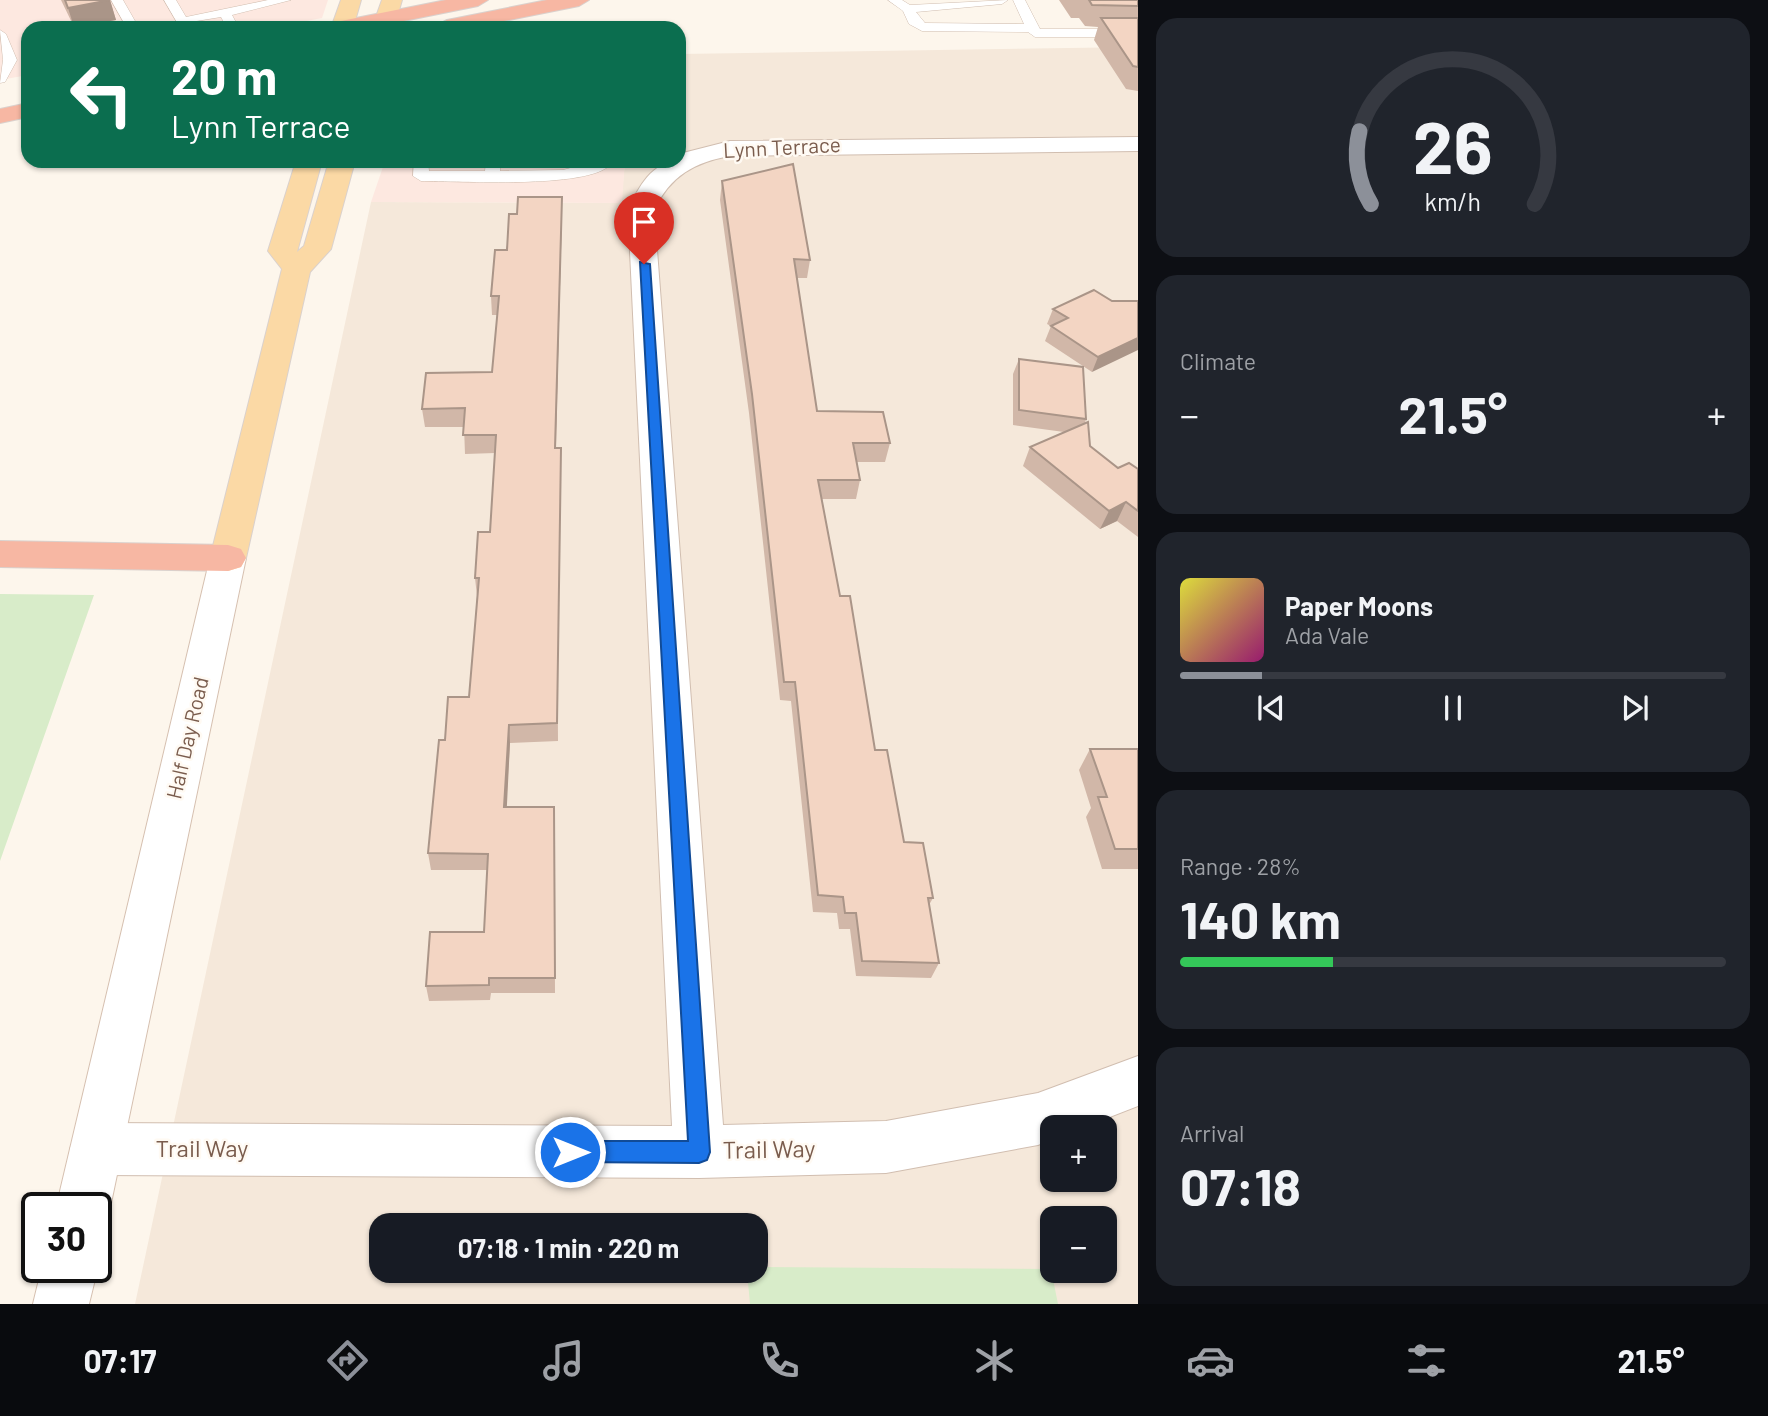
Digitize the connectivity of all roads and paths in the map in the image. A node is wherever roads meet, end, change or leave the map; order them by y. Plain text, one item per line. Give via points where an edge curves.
1 (117, 0) edge
2 (170, 0) edge
3 (206, 0) edge
4 (285, 0) edge
5 (351, 0) edge
6 (579, 0) edge
7 (894, 0) edge
8 (1002, 0) edge
9 (1019, 0) edge
10 (262, 2) edge
11 (908, 9) junction
12 (220, 14) junction
13 (388, 15) edge
14 (485, 16) edge
15 (129, 21) edge
16 (226, 21) edge
17 (343, 21) edge
18 (366, 21) edge
19 (465, 21) edge
20 (1033, 28) junction
21 (1138, 33) edge
22 (0, 34) edge
23 (0, 79) edge
24 (21, 90) edge
25 (0, 94) edge
26 (21, 112) edge
27 (0, 116) edge
28 (1138, 144) edge
29 (686, 161) edge
30 (307, 168) edge
31 (340, 168) edge
32 (421, 168) edge
33 (597, 168) edge
34 (670, 168) edge
35 (493, 169) edge
36 (296, 269) junction
37 (0, 554) edge
38 (228, 558) junction
39 (1138, 1082) edge
40 (96, 1149) junction
41 (699, 1152) junction
42 (87, 1192) edge
43 (66, 1283) edge
44 (61, 1304) edge

1 - 15 lane
2 - 12 lane via 182,21
3 - 12 lane
4 - 10 lane
5 - 17 main road
6 - 14 highway
7 - 11 lane
8 - 11 lane
9 - 20 lane
10 - 12 lane
11 - 20 lane via 922,27
12 - 16 lane
13 - 14 highway
13 - 18 highway
14 - 19 highway
20 - 21 lane via 1035,33
22 - 23 lane via 15,62
24 - 25 highway
26 - 27 highway
28 - 29 street, Lynn Terrace via 748,146
30 - 36 main road via 282,251
31 - 36 main road, Half Day Road via 317,250
32 - 35 lane via 421,176
33 - 35 lane via 577,173
34 - 41 street, Lynn Terrace via 649,187 641,209
36 - 38 main road, Half Day Road
37 - 38 highway
38 - 40 street, Half Day Road
39 - 41 street, Trail Way via 1038,1119 886,1147
40 - 41 street, Trail Way
40 - 42 street, Half Day Road
43 - 44 street

